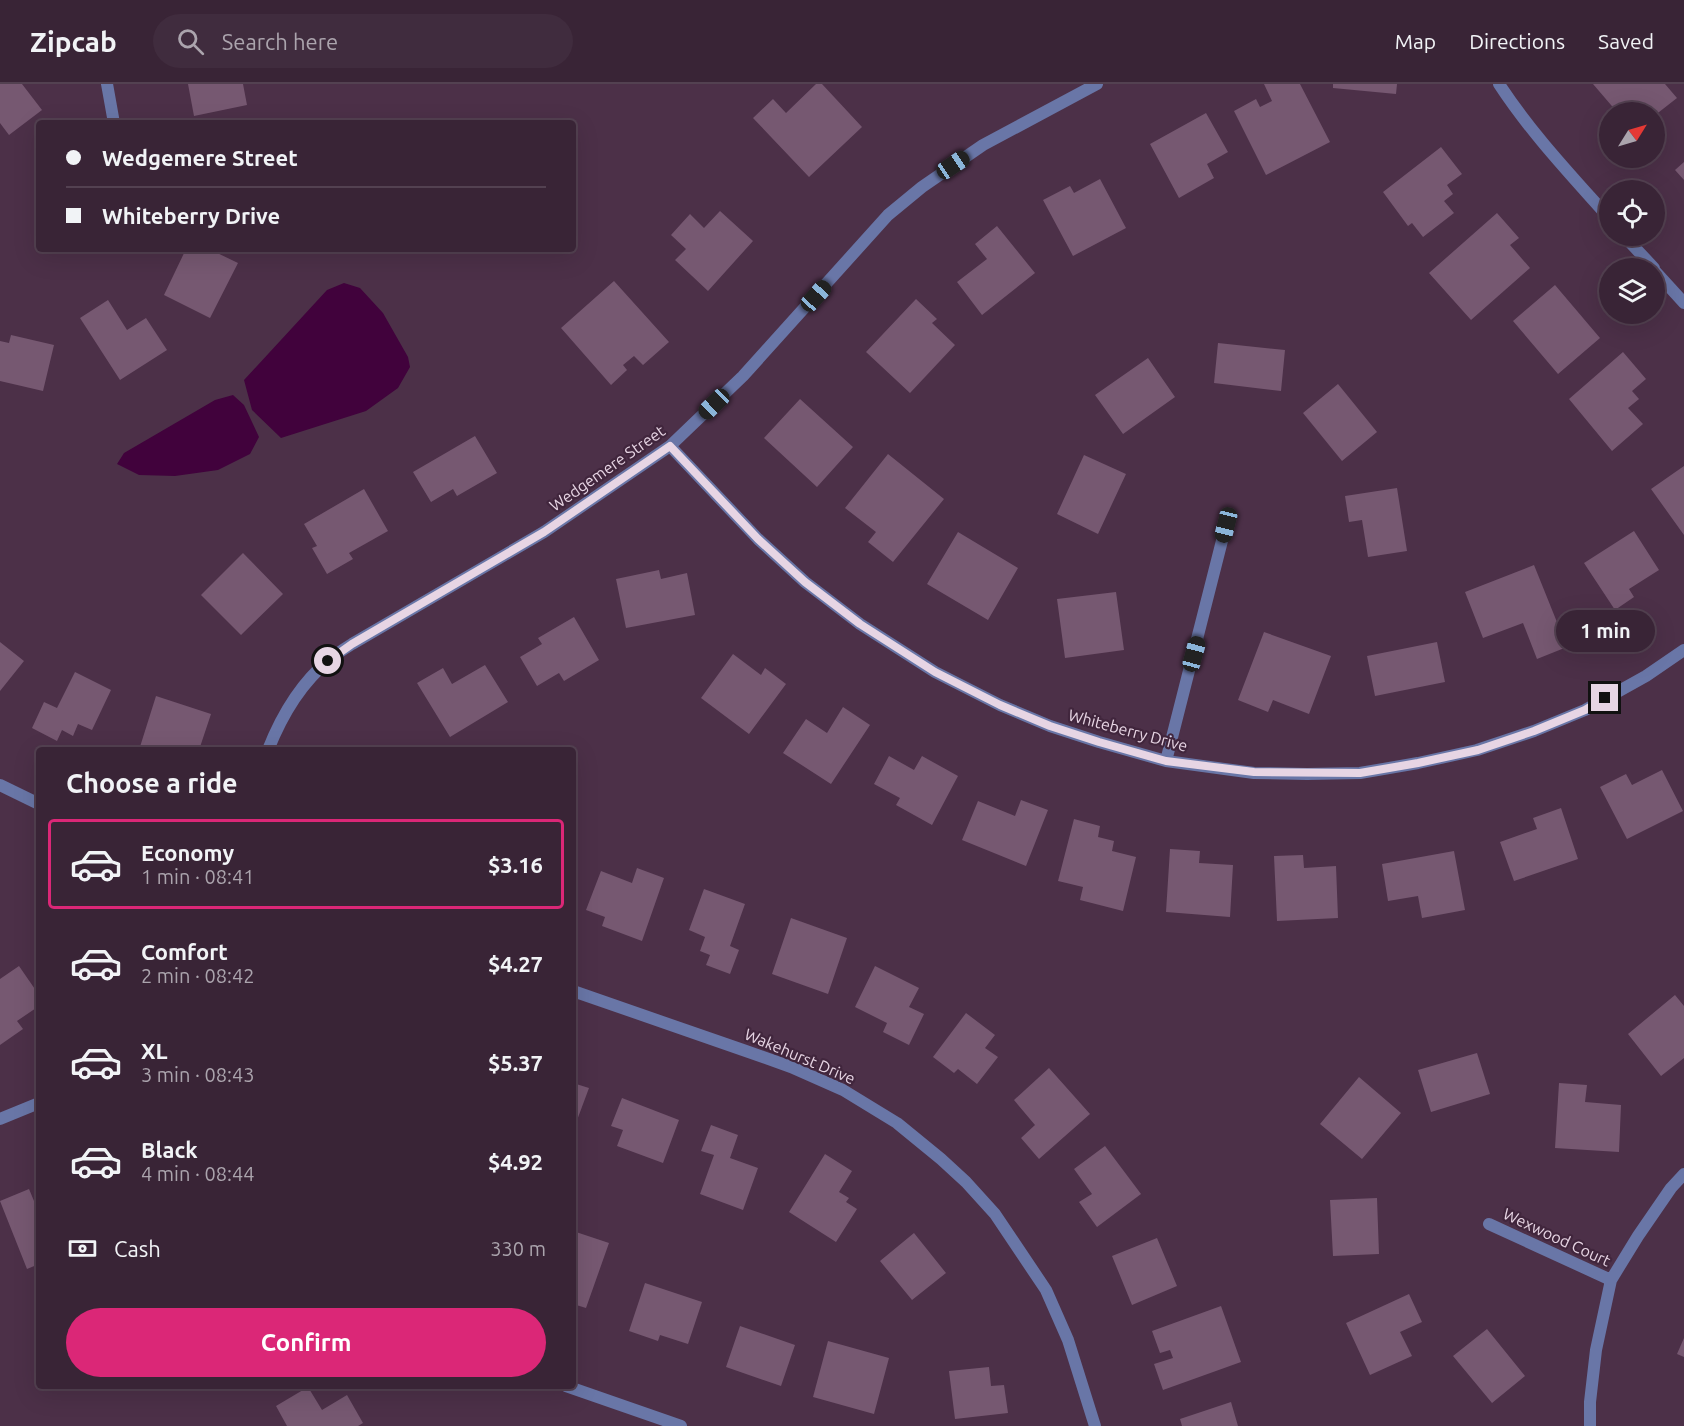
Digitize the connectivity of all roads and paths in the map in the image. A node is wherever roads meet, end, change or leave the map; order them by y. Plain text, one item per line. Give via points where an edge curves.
1 (107, 84) edge
2 (1097, 84) edge
3 (1499, 84) edge
4 (113, 120) edge
5 (1599, 207) edge
6 (1633, 246) edge
7 (1644, 258) edge
8 (1665, 281) edge
9 (1684, 303) edge
10 (670, 446) junction
11 (1226, 525) dead end
12 (1684, 650) edge
13 (269, 747) edge
14 (1166, 761) junction
15 (0, 785) edge
16 (36, 803) edge
17 (576, 992) edge
18 (36, 1104) edge
19 (0, 1119) edge
20 (1684, 1174) edge
21 (1490, 1224) dead end
22 (1611, 1280) junction
23 (575, 1389) edge
24 (681, 1426) edge
25 (1095, 1426) edge
26 (1590, 1426) edge

1 - 4 street
2 - 10 street, Wedgemere Street via 983,145 888,215 743,376
3 - 5 street via 1543,144
6 - 7 street
8 - 9 street
10 - 13 street, Wedgemere Street via 544,532 328,661 290,706
10 - 14 street, Whiteberry Drive via 758,539 805,582 860,624 935,672 1050,726
11 - 14 street
12 - 14 street, Whiteberry Drive via 1585,710 1478,750 1428,761 1360,773 1307,774
15 - 16 street
17 - 25 street, Wakehurst Drive via 791,1067 843,1090 897,1123 941,1159 995,1214 1046,1290 1068,1340
18 - 19 street
20 - 22 street
21 - 22 street, Wexwood Court
22 - 26 street via 1596,1350
23 - 24 street

